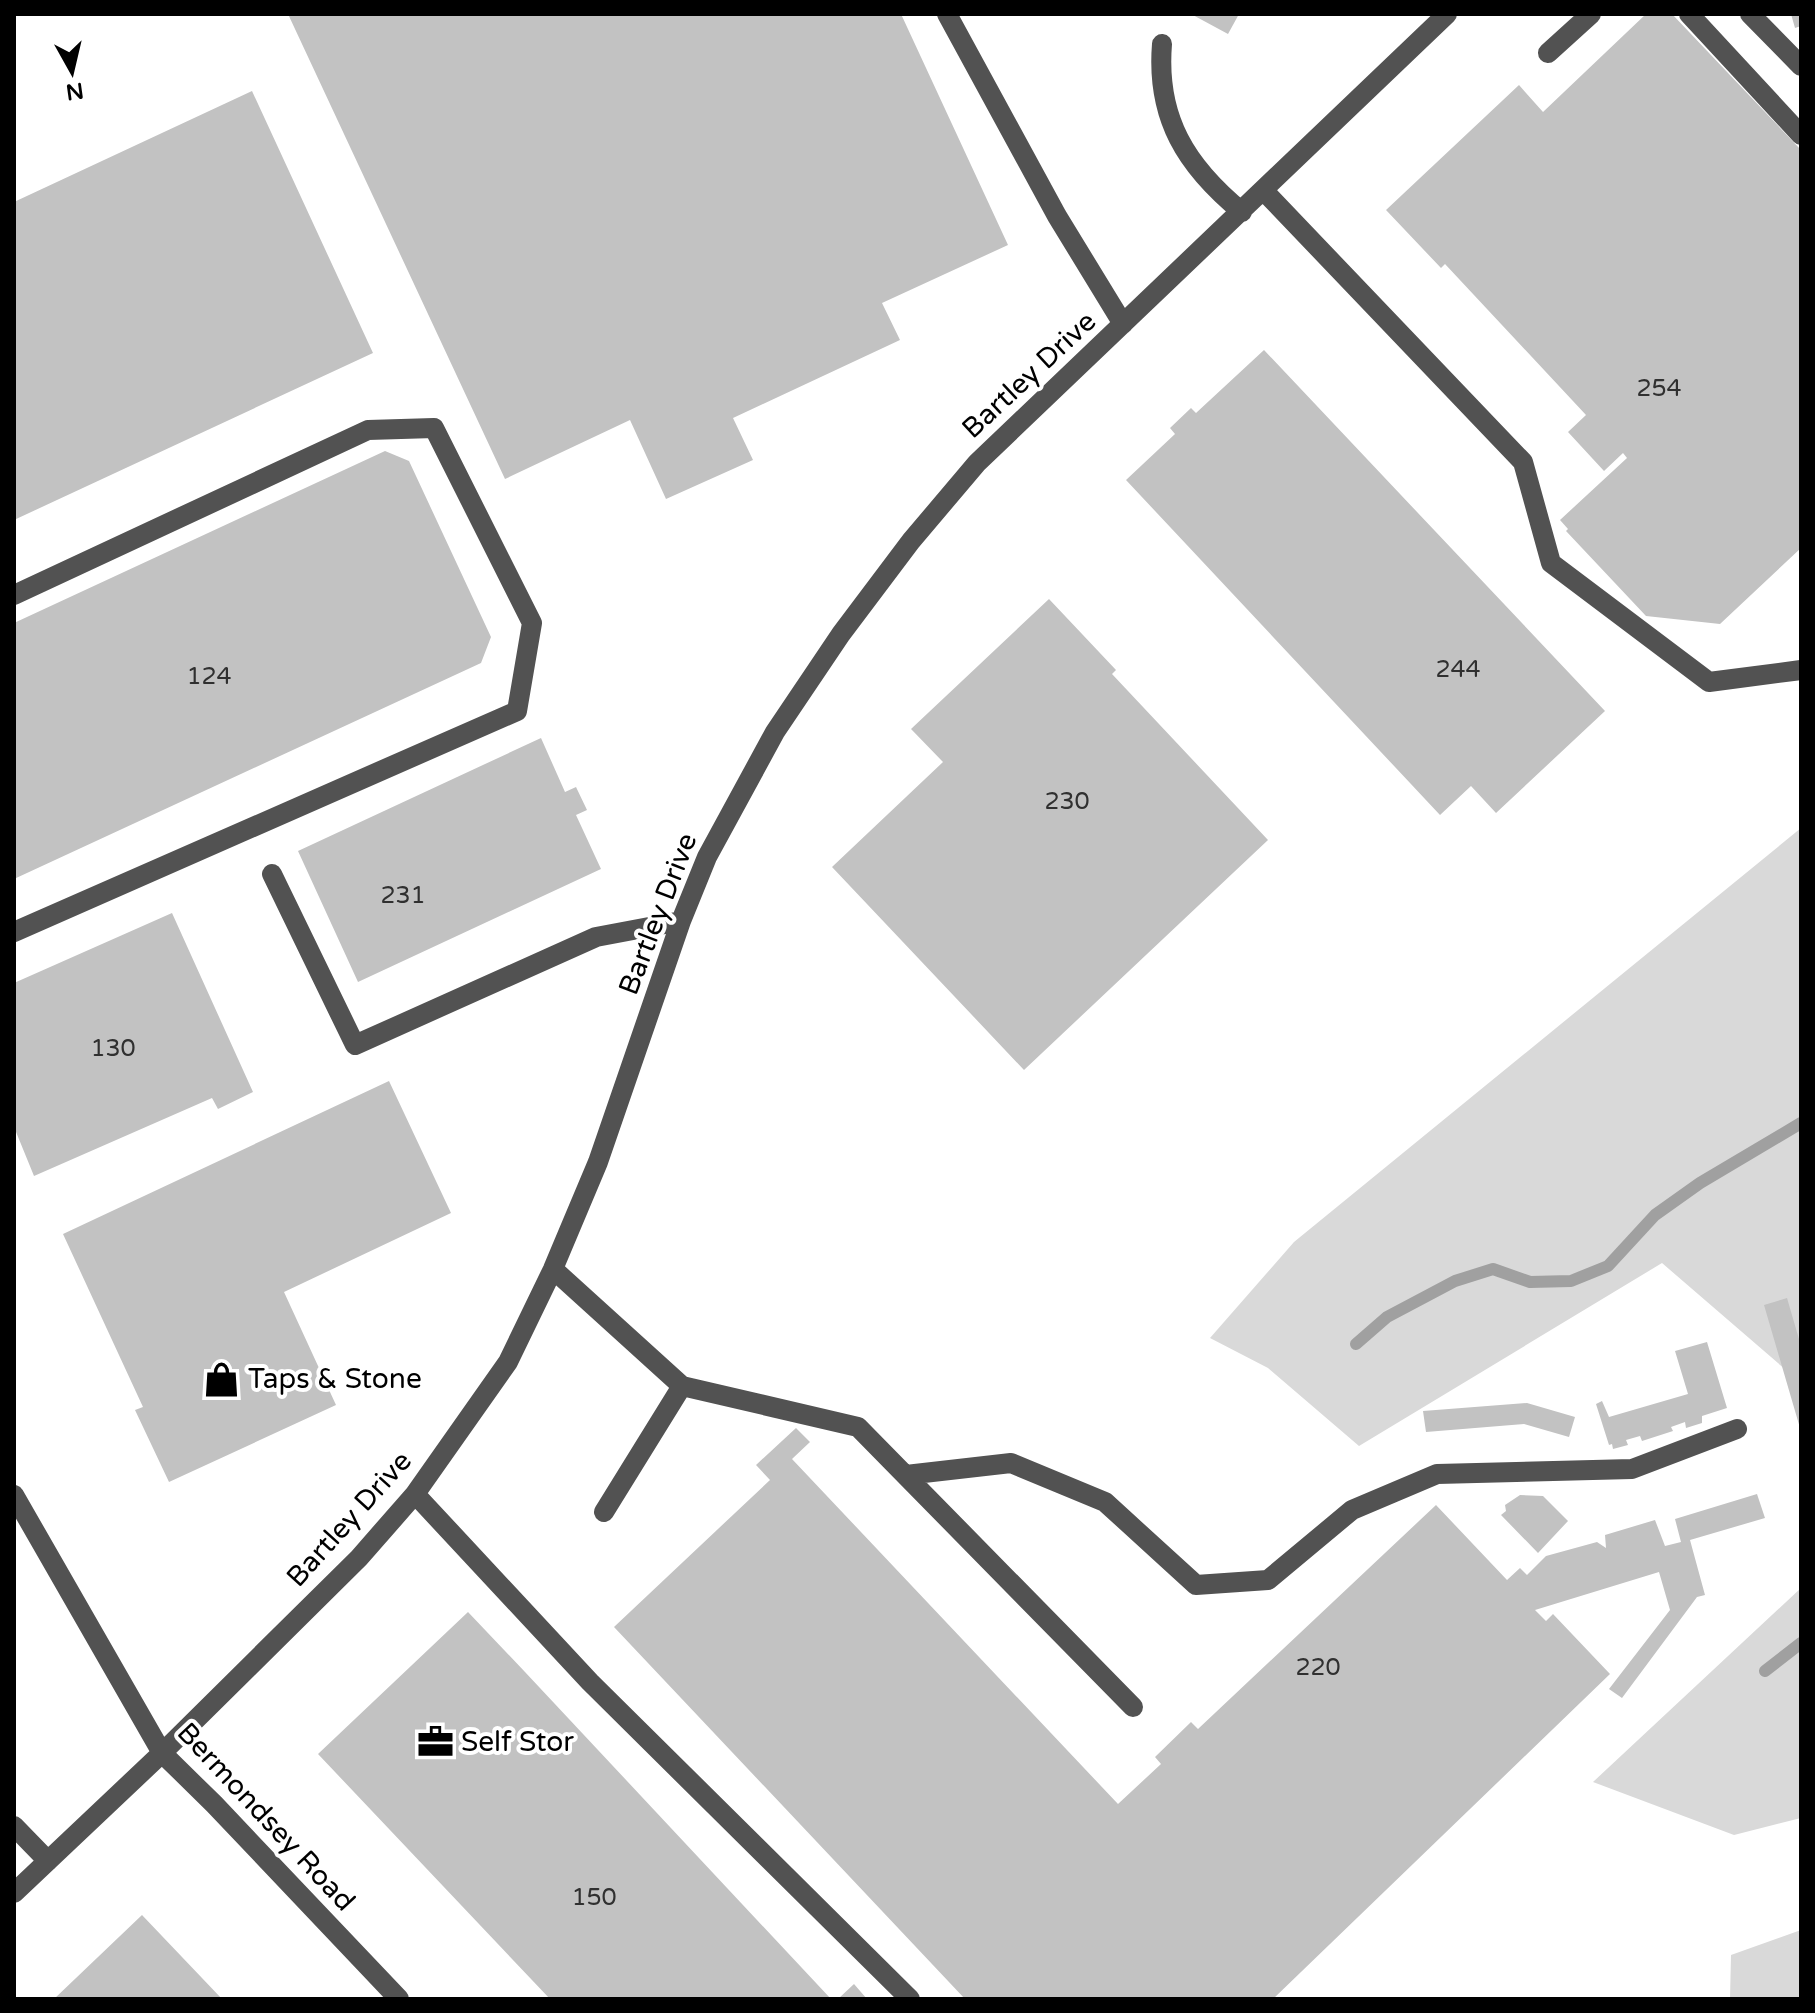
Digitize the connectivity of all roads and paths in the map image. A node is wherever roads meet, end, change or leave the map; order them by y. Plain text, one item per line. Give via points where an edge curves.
1 (947, 14) edge
2 (1447, 14) edge
3 (1591, 14) edge
4 (1689, 14) edge
5 (1750, 14) edge
6 (1162, 44) dead end
7 (1548, 53) dead end
8 (1801, 66) edge
9 (1801, 135) edge
10 (1264, 191) junction
11 (1242, 212) junction
12 (1123, 324) junction
13 (14, 595) edge
14 (1801, 670) edge
15 (272, 874) dead end
16 (681, 921) junction
17 (14, 932) edge
18 (553, 1269) junction
19 (682, 1386) junction
20 (1737, 1429) dead end
21 (906, 1475) junction
22 (415, 1494) junction
23 (14, 1495) edge
24 (604, 1512) dead end
25 (1133, 1707) dead end
26 (162, 1753) junction
27 (14, 1826) edge
28 (48, 1861) junction
29 (14, 1893) edge
30 (399, 1999) edge
31 (910, 1999) edge

1 - 12 street via 1057,216
2 - 10 street, Bartley Drive
3 - 7 street
4 - 9 street
5 - 8 street
6 - 11 street via 1161,86 1182,145 1214,188
10 - 11 street, Bartley Drive
10 - 14 street via 1523,462 1551,563 1709,682
11 - 12 street, Bartley Drive
12 - 16 street, Bartley Drive via 977,463 841,634 775,732 707,857
13 - 17 street via 368,430 434,428 532,623 517,711
15 - 16 street via 355,1045 596,937
16 - 18 street, Bartley Drive via 598,1162
18 - 19 street
18 - 22 street, Bartley Drive via 508,1362
19 - 21 street via 858,1427
19 - 24 street
20 - 21 street via 1632,1469 1437,1474 1352,1510 1268,1580 1196,1585 1105,1502 1011,1463
21 - 25 street
22 - 26 street, Bartley Drive via 359,1558
22 - 31 street via 590,1682
23 - 26 street, Bermondsey Road
26 - 28 street, Bartley Drive
26 - 30 street, Bermondsey Road
27 - 28 street
28 - 29 street, Bartley Drive

